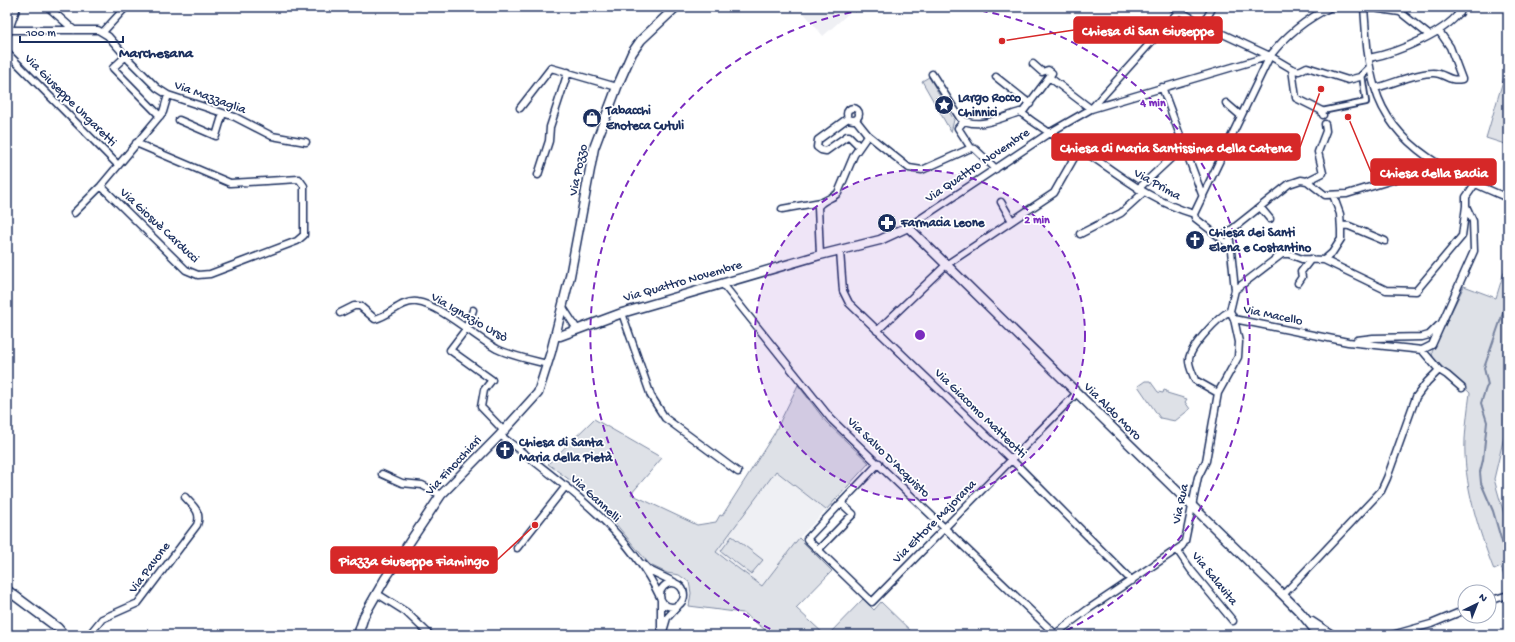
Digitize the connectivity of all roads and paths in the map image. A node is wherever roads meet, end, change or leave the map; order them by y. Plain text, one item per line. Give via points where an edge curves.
1 (17, 7) edge
2 (48, 7) edge
3 (126, 7) edge
4 (676, 7) edge
5 (1172, 7) edge
6 (1213, 7) edge
7 (1331, 7) edge
8 (1365, 7) edge
9 (1454, 7) edge
10 (1461, 10) edge
11 (1179, 11) junction
12 (1203, 24) junction
13 (74, 30) junction
14 (1439, 31) junction
15 (8, 32) edge
16 (103, 32) junction
17 (1429, 35) junction
18 (7, 54) edge
19 (126, 56) junction
20 (1270, 56) junction
21 (1369, 58) junction
22 (1033, 64) dead end
23 (1370, 67) junction
24 (1292, 69) junction
25 (568, 72) junction
26 (932, 74) dead end
27 (1362, 75) junction
28 (996, 77) dead end
29 (1049, 77) junction
30 (616, 87) junction
31 (1162, 87) junction
32 (1375, 88) junction
33 (168, 95) junction
34 (1226, 103) dead end
35 (1030, 104) junction
36 (520, 108) dead end
37 (1091, 109) junction
38 (223, 113) junction
39 (1322, 113) joint
40 (1022, 114) junction
41 (160, 116) junction
42 (1241, 116) junction
43 (848, 118) junction
44 (179, 120) dead end
45 (856, 120) junction
46 (964, 121) junction
47 (1325, 124) dead end
48 (1049, 133) junction
49 (868, 135) junction
50 (306, 142) dead end
51 (136, 143) junction
52 (859, 146) junction
53 (1184, 146) junction
54 (971, 148) junction
55 (1078, 151) junction
56 (1437, 164) junction
57 (118, 165) junction
58 (996, 169) junction
59 (538, 175) dead end
60 (1307, 181) junction
61 (1475, 184) junction
62 (101, 186) junction
63 (1141, 191) junction
64 (1332, 195) junction
65 (1203, 197) junction
66 (1508, 198) edge
67 (820, 202) junction
68 (1001, 202) dead end
69 (1466, 206) junction
70 (1260, 207) junction
71 (782, 209) dead end
72 (74, 213) dead end
73 (1194, 214) junction
74 (1270, 219) dead end
75 (1012, 221) junction
76 (1341, 225) junction
77 (908, 227) junction
78 (1229, 231) junction
79 (1080, 234) dead end
80 (1221, 238) junction
81 (1385, 241) dead end
82 (1231, 246) junction
83 (840, 251) junction
84 (820, 255) junction
85 (1311, 259) junction
86 (1324, 260) junction
87 (946, 265) junction
88 (722, 283) junction
89 (1298, 283) dead end
90 (1235, 290) junction
91 (562, 306) junction
92 (473, 310) dead end
93 (1230, 311) junction
94 (622, 312) junction
95 (340, 313) dead end
96 (1445, 318) junction
97 (1234, 319) junction
98 (577, 329) junction
99 (466, 330) junction
100 (877, 331) junction
101 (555, 336) junction
102 (1422, 337) junction
103 (1388, 338) junction
104 (1348, 342) junction
105 (1387, 346) junction
106 (1429, 348) junction
107 (1422, 350) junction
108 (1432, 362) junction
109 (547, 364) junction
110 (1439, 370) junction
111 (1462, 388) dead end
112 (1218, 393) junction
113 (1077, 394) junction
114 (502, 433) junction
115 (1012, 460) junction
116 (879, 463) junction
117 (738, 472) dead end
118 (382, 474) dead end
119 (566, 486) junction
120 (441, 495) junction
121 (185, 497) dead end
122 (842, 503) junction
123 (1191, 506) junction
124 (945, 527) junction
125 (517, 548) dead end
126 (818, 550) junction
127 (1178, 551) junction
128 (633, 554) junction
129 (1132, 581) junction
130 (678, 585) junction
131 (7, 590) edge
132 (376, 593) junction
133 (1508, 595) edge
134 (1283, 596) junction
135 (660, 598) junction
136 (1497, 598) edge
137 (678, 605) junction
138 (1300, 612) junction
139 (1457, 613) edge
140 (1233, 621) dead end
141 (64, 635) edge
142 (89, 635) edge
143 (358, 635) edge
144 (430, 635) edge
145 (662, 635) edge
146 (1055, 635) edge
147 (1318, 635) edge
148 (1332, 635) edge
149 (1392, 635) edge

1 - 15 street
2 - 13 street
3 - 16 street
4 - 30 street, Via Pozzo via 641,40
5 - 11 street
6 - 12 street
7 - 20 street via 1306,20 1284,38
8 - 17 street via 1400,12
8 - 21 street
9 - 10 street
10 - 14 street
11 - 12 street
11 - 37 street
12 - 20 street
13 - 15 street
13 - 16 street
14 - 17 street
14 - 32 street via 1450,47 1462,79 1450,80 1441,74 1430,73 1410,76
16 - 19 street, Via Mazzaglia
17 - 21 street via 1386,54
18 - 57 street, Via Giuseppe Ungaretti
19 - 33 street, Via Mazzaglia via 157,88
19 - 41 street via 113,68
20 - 24 street
20 - 31 street, Via Quattro Novembre
20 - 42 street
21 - 23 street
22 - 29 street via 1042,72 1048,70 1052,73
23 - 27 street
23 - 32 street
24 - 27 street via 1299,71 1307,67 1348,80 1354,80
24 - 39 street via 1296,98
25 - 30 street
25 - 36 street via 551,68
25 - 59 street
26 - 46 street
27 - 39 street via 1366,102
28 - 35 street
29 - 35 street
29 - 37 street
30 - 91 street, Via Pozzo via 594,148
31 - 37 street, Via Quattro Novembre
31 - 53 street
32 - 56 street via 1396,130
33 - 38 street, Via Mazzaglia
33 - 41 street
34 - 42 street
35 - 40 street
37 - 48 street, Via Quattro Novembre
38 - 44 street via 216,136
38 - 50 street, Via Mazzaglia via 272,136
40 - 46 street via 1020,112 977,124
40 - 48 street, Via Prima
41 - 51 street
42 - 65 street
43 - 45 street
43 - 45 street via 848,112 853,108 859,114
43 - 52 street via 818,140 817,147 826,151 847,136
45 - 49 street
46 - 54 street via 958,128
47 - 60 street via 1326,131 1318,152 1323,173
48 - 55 street, Via Prima
48 - 58 street, Via Quattro Novembre
49 - 52 street
49 - 54 street via 915,170 922,170
51 - 57 street
51 - 62 street, Via Giosuè Carducci via 230,183 299,179 304,186 304,235 297,241 210,274 192,274
52 - 67 street via 838,193
53 - 63 street
53 - 65 street
54 - 58 street via 976,149
55 - 63 street, Via Prima via 1089,154
55 - 75 street via 1054,193
56 - 61 street
56 - 64 street via 1432,168 1347,194
57 - 62 street
58 - 77 street, Via Quattro Novembre
60 - 64 street via 1322,194
60 - 70 street via 1289,184
61 - 66 street
61 - 69 street via 1466,197
62 - 72 street
63 - 73 street, Via Prima via 1171,207
63 - 79 street via 1121,213
64 - 76 street via 1340,214
65 - 73 street
67 - 71 street
67 - 84 street
68 - 75 street
69 - 86 street via 1462,236 1416,291 1386,290
69 - 96 street via 1472,221 1474,251
70 - 74 street
70 - 78 street
73 - 80 street
75 - 87 street
76 - 81 street
76 - 86 street via 1341,239
77 - 83 street, Via Quattro Novembre via 880,240
77 - 87 street, Via Aldo Moro
78 - 80 street
78 - 82 street, Via Macello
80 - 82 street
82 - 90 street, Via Macello
83 - 84 street, Via Quattro Novembre
83 - 100 street, Via Giacomo Matteotti via 840,276 845,298
84 - 88 street, Via Quattro Novembre
85 - 86 street
85 - 89 street via 1301,272 1302,277
85 - 90 street via 1282,254
87 - 100 street
87 - 113 street, Via Aldo Moro
88 - 94 street, Via Quattro Novembre
88 - 116 street, Via Salvo D'Acquisto via 831,419
90 - 93 street, Via Macello
91 - 98 street
91 - 101 street, Via Pozzo
92 - 99 street
93 - 97 street, Via Macello
93 - 112 street via 1201,338 1189,360 1195,380
94 - 98 street, Via Quattro Novembre
94 - 117 street via 651,396 665,418
95 - 99 street, Via Ignazio Ursò via 360,306 375,319 403,305 418,302 444,314
96 - 102 street via 1436,329
96 - 106 street
97 - 104 street, Via Macello
97 - 112 street, Via Rua via 1239,342 1238,357
98 - 101 street, Via Quattro Novembre
99 - 109 street, Via Ignazio Ursò via 498,349
99 - 114 street, Via Gannelli via 450,350 492,380 484,390 481,407
100 - 115 street, Via Giacomo Matteotti
101 - 109 street, Via Finocchiari
102 - 103 street
102 - 106 street
103 - 104 street
103 - 105 street
104 - 105 street
105 - 107 street
106 - 107 street
106 - 108 street
107 - 108 street
108 - 110 street
109 - 114 street, Via Finocchiari via 534,400
110 - 111 street
110 - 134 street via 1416,397 1381,491
112 - 123 street, Via Rua via 1206,461 1198,477
113 - 115 street, Via Ettore Majorana
113 - 123 street, Via Aldo Moro
114 - 119 street, Via Gannelli
114 - 120 street, Via Finocchiari
115 - 124 street, Via Ettore Majorana
115 - 129 street, Via Giacomo Matteotti
116 - 122 street
116 - 124 street, Via Salvo D'Acquisto
118 - 120 street via 402,483 422,485
119 - 125 street
119 - 128 street, Via Gannelli via 600,516
120 - 132 street, Via Finocchiari via 412,535
121 - 142 street, Via Pavone via 199,514 197,525 138,603 102,619
122 - 126 street, Via Ettore Majorana via 807,539
122 - 126 street via 853,514
123 - 127 street, Via Rua via 1185,540
123 - 134 street, Via Aldo Moro
124 - 126 street, Via Ettore Majorana via 872,602
124 - 146 street, Via Salvo D'Acquisto
127 - 129 street
127 - 140 street, Via Salavita
128 - 130 street, Via Gannelli via 649,570
128 - 135 street, Via Gannelli
129 - 146 street via 1087,610
130 - 135 street via 665,585 660,592
130 - 137 street via 682,588 684,597
131 - 141 street
132 - 143 street, Via Finocchiari
132 - 144 street via 406,612
133 - 136 street
134 - 138 street, Via Aldo Moro
135 - 137 street via 666,606
135 - 145 street
137 - 145 street via 666,618
138 - 147 street
138 - 148 street
139 - 149 street

